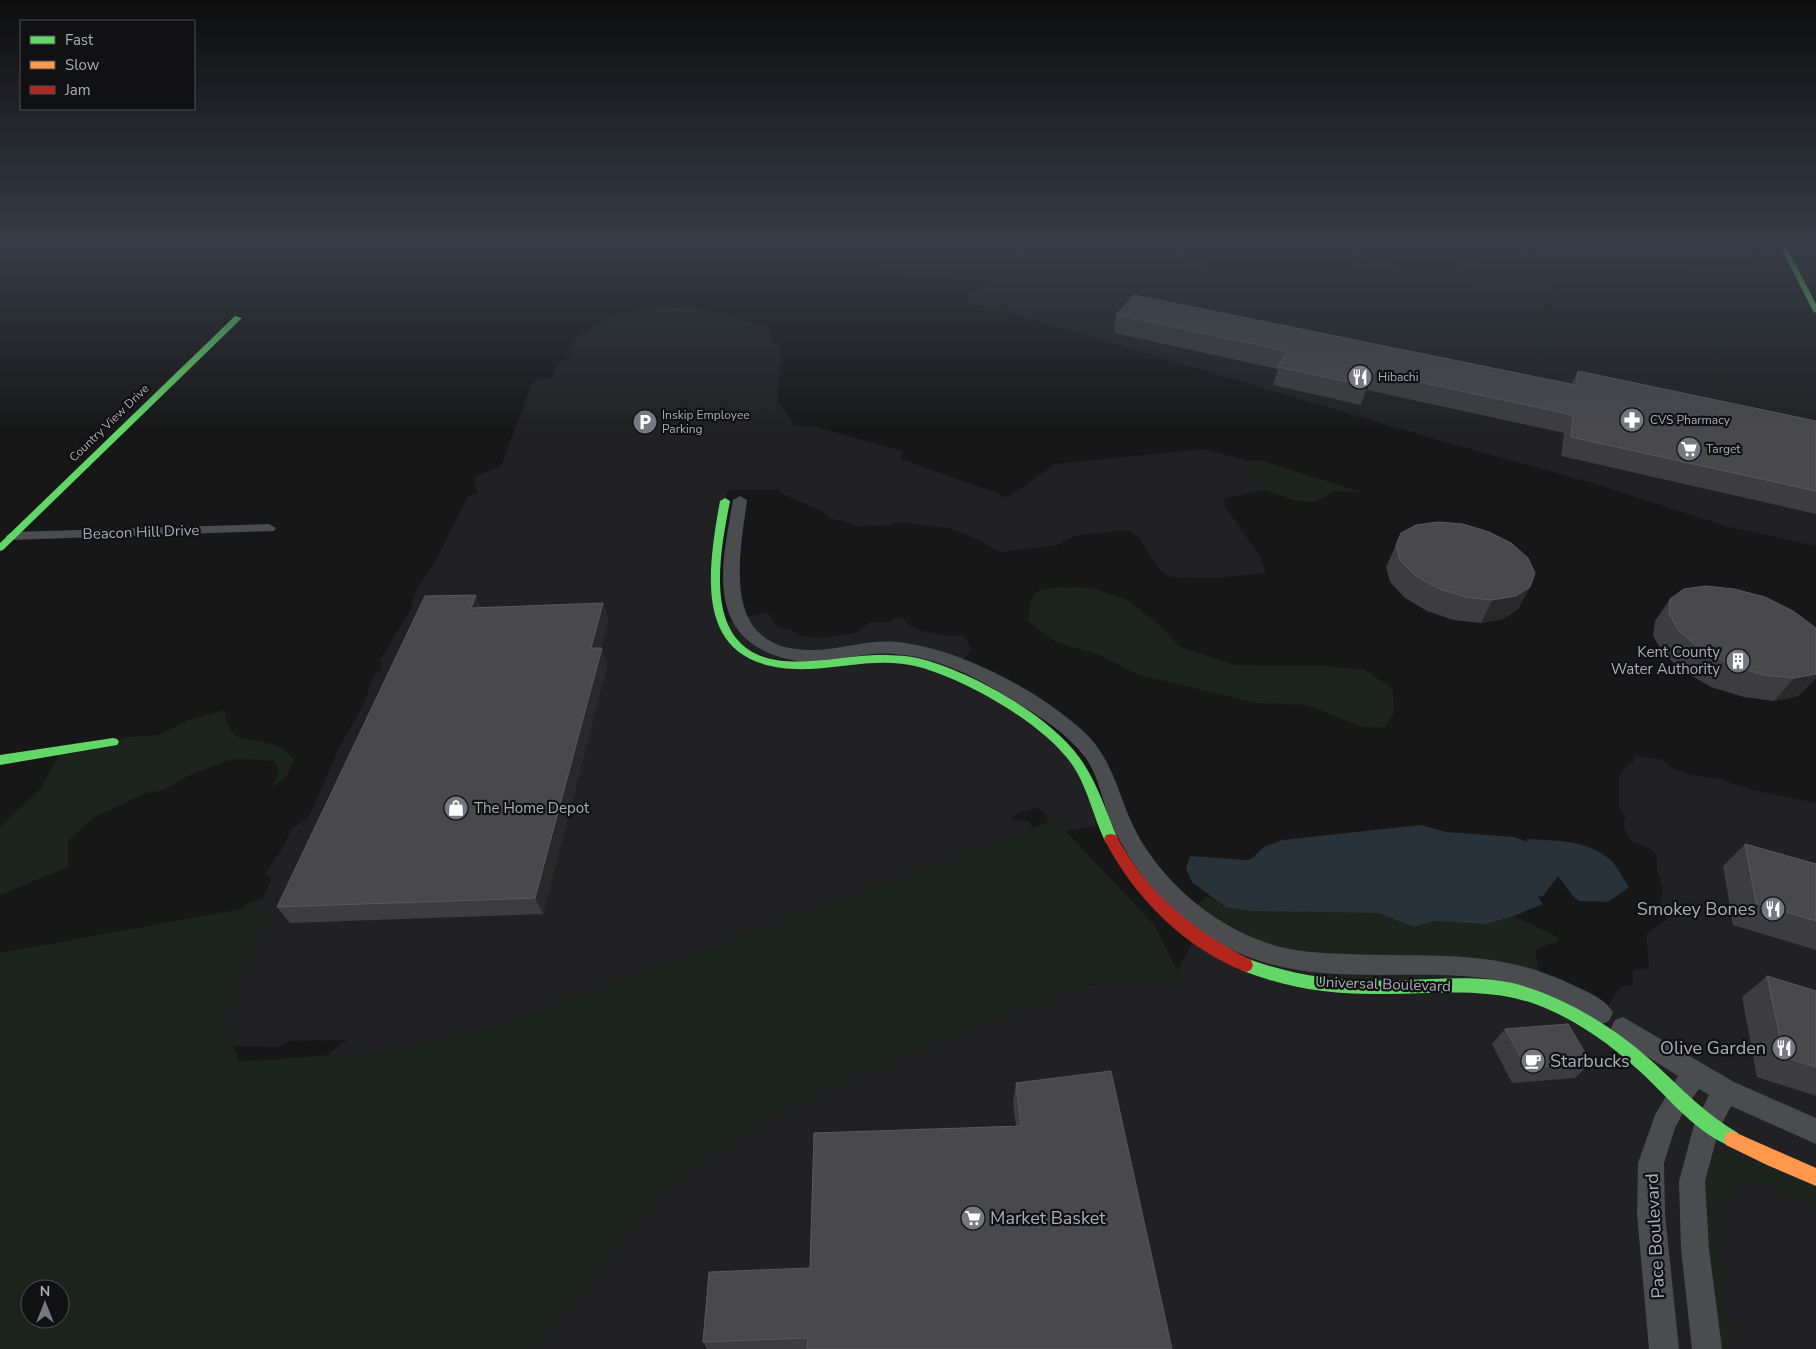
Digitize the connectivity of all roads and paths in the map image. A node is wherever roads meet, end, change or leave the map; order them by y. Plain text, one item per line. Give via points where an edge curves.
1 (238, 318) dead end
2 (732, 501) joint
3 (270, 528) dead end
4 (12, 536) junction
5 (0, 548) edge
6 (113, 742) dead end
7 (0, 760) edge
8 (1695, 1073) junction
9 (1725, 1091) junction
10 (1678, 1096) junction
11 (1707, 1125) junction
12 (1816, 1131) edge
13 (1816, 1177) edge
14 (1664, 1349) edge
15 (1706, 1349) edge

1 - 4 street, Country View Drive
2 - 8 street, Universal Boulevard via 732,599 739,620 755,640 780,652 813,656 880,647 934,653 1000,684 1070,730 1090,750 1101,766 1130,842 1144,864 1201,919 1237,941 1268,954 1307,962 1466,967 1523,976 1575,997
2 - 10 street, Universal Boulevard via 717,545 714,601 717,615 728,635 744,651 764,661 793,667 863,659 917,662 956,675 1002,701 1054,736 1068,750 1084,772 1120,856 1140,883 1198,937 1232,959 1284,979 1328,985 1496,987 1528,995 1572,1012 1598,1029 1645,1064
3 - 4 street, Beacon Hill Drive
4 - 5 street, Country View Drive
6 - 7 street
8 - 9 street, Universal Boulevard
8 - 10 street, Pace Boulevard
9 - 11 street
9 - 12 street, Universal Boulevard
10 - 11 street, Universal Boulevard
10 - 14 street, Pace Boulevard via 1664,1124 1652,1163 1652,1223
11 - 13 street, Universal Boulevard via 1782,1165
11 - 15 street via 1692,1181

